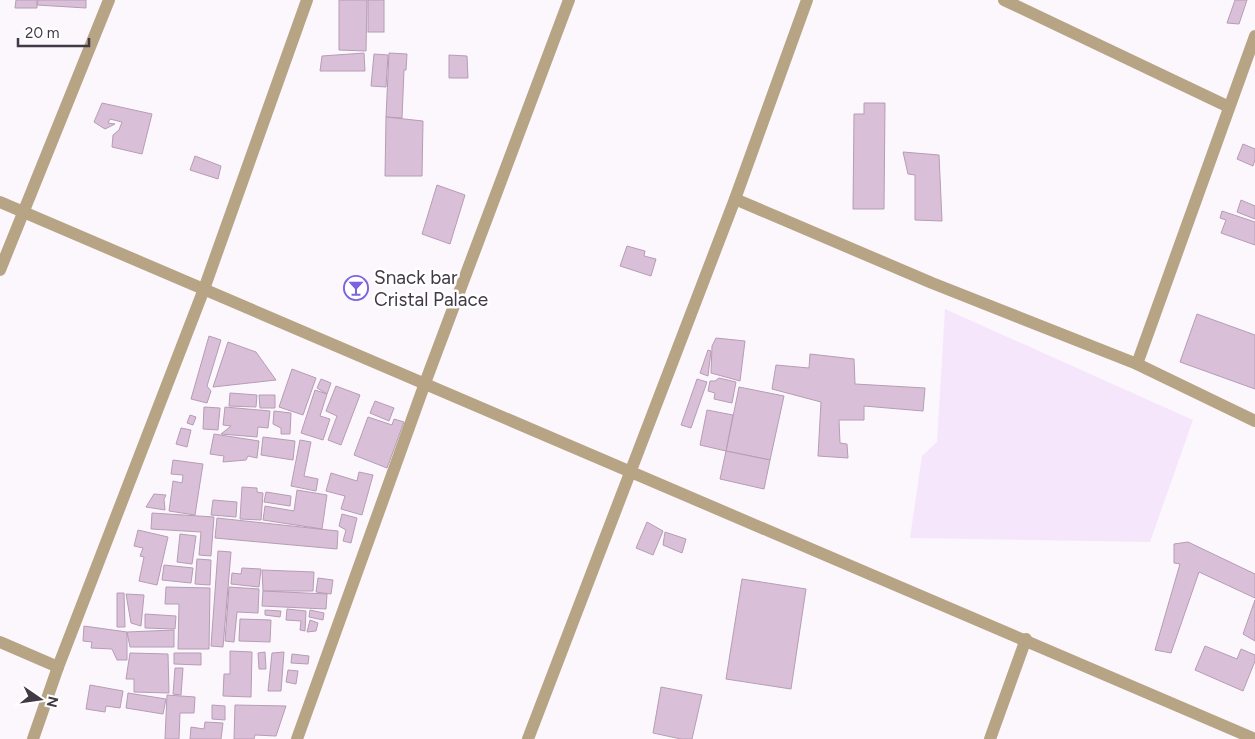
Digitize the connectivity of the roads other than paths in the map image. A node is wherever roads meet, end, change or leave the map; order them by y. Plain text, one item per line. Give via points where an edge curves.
1 (109, 0) edge
2 (307, 0) edge
3 (569, 0) edge
4 (807, 0) edge
5 (1004, 0) edge
6 (1255, 36) edge
7 (1229, 107) junction
8 (735, 199) junction
9 (0, 202) edge
10 (24, 213) junction
11 (0, 270) edge
12 (204, 289) junction
13 (1138, 364) junction
14 (425, 383) junction
15 (1255, 421) edge
16 (630, 471) junction
17 (1026, 639) junction
18 (0, 642) edge
19 (58, 667) junction
20 (33, 739) edge
21 (297, 739) edge
22 (528, 739) edge
23 (990, 739) edge
24 (1255, 739) edge

1 - 10 street
2 - 12 street
3 - 14 street
4 - 8 street
5 - 7 street
6 - 7 street
7 - 13 street
8 - 13 street via 932,283
8 - 16 street
9 - 10 street
10 - 11 street
10 - 12 street
12 - 14 street
12 - 19 street
13 - 15 street
14 - 16 street
14 - 21 street
16 - 17 street
16 - 22 street
17 - 23 street
17 - 24 street
18 - 19 street
19 - 20 street

